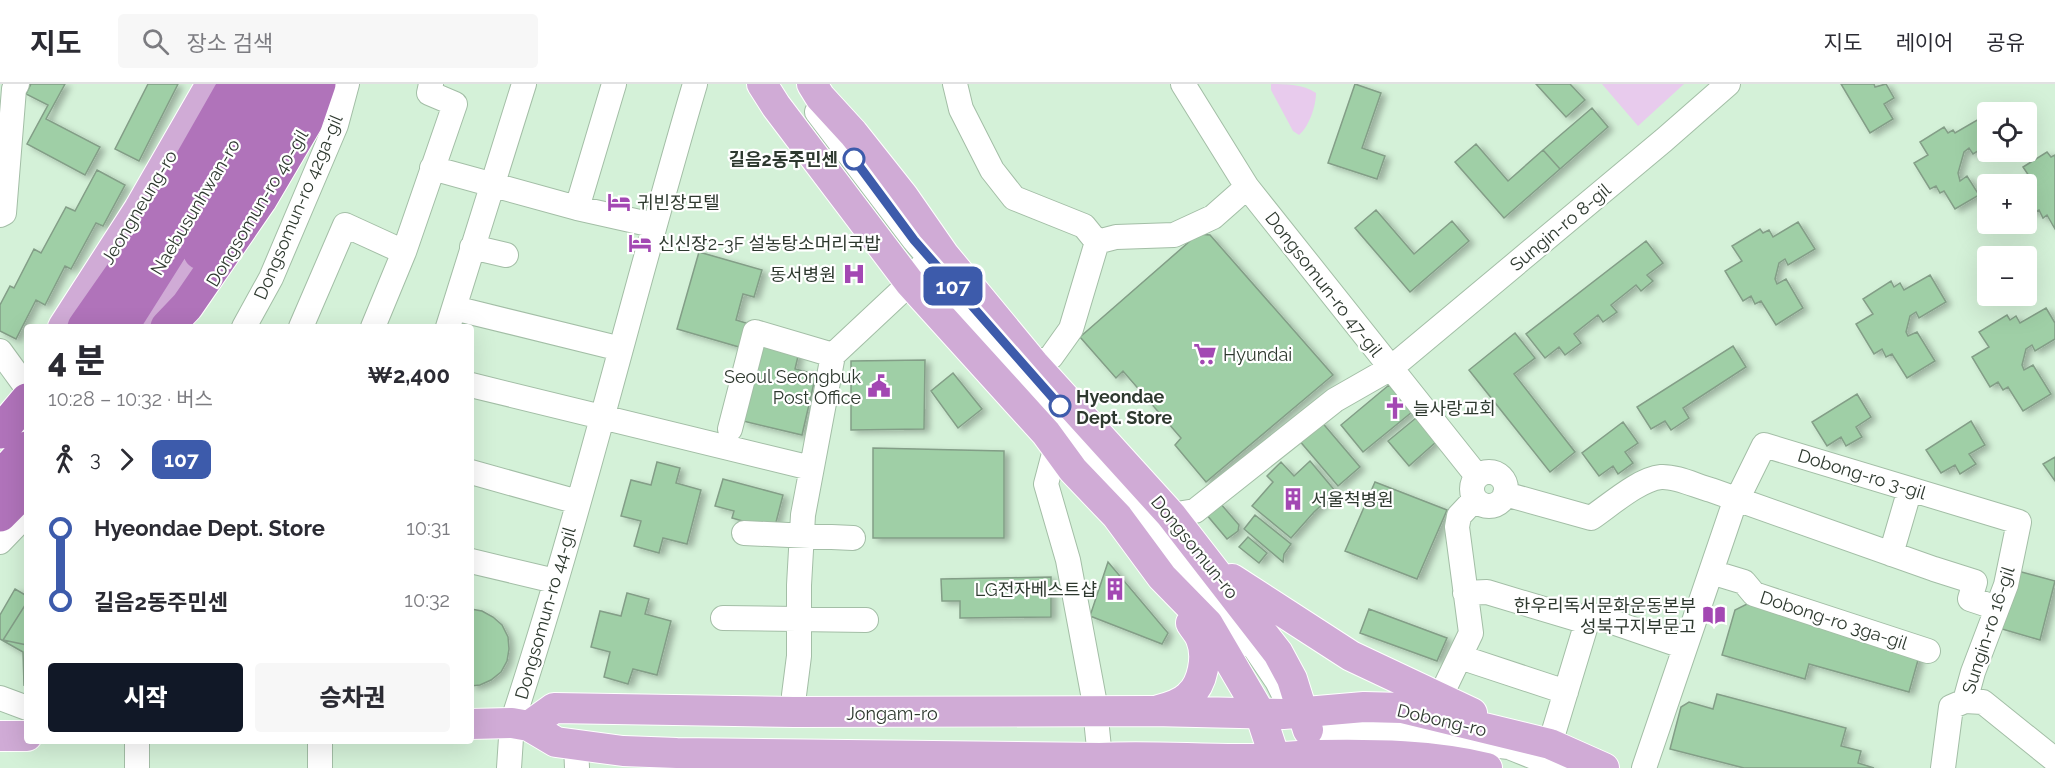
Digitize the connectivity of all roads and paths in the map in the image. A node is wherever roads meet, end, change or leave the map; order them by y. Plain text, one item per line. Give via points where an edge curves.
1 (17, 84) edge
2 (211, 84) edge
3 (235, 84) edge
4 (242, 84) edge
5 (263, 84) edge
6 (285, 84) edge
7 (291, 84) edge
8 (319, 84) edge
9 (324, 84) edge
10 (347, 84) edge
11 (431, 84) edge
12 (524, 84) edge
13 (614, 84) edge
14 (695, 84) edge
15 (762, 84) edge
16 (777, 84) edge
17 (798, 84) edge
18 (812, 84) edge
19 (955, 84) edge
20 (1183, 84) edge
21 (1721, 86) edge
22 (432, 168) junction
23 (492, 184) junction
24 (1247, 187) junction
25 (577, 208) junction
26 (0, 215) edge
27 (653, 225) junction
28 (1097, 242) junction
29 (472, 247) junction
30 (404, 252) junction
31 (506, 255) dead end
32 (910, 283) junction
33 (451, 317) edge
34 (65, 324) edge
35 (86, 324) edge
36 (92, 324) edge
37 (124, 324) edge
38 (146, 324) edge
39 (154, 324) edge
40 (170, 324) edge
41 (185, 324) edge
42 (246, 324) edge
43 (302, 324) edge
44 (374, 324) edge
45 (621, 349) junction
46 (995, 349) junction
47 (0, 351) edge
48 (833, 355) junction
49 (1034, 364) junction
50 (1391, 368) junction
51 (474, 386) edge
52 (24, 390) edge
53 (24, 394) edge
54 (24, 396) edge
55 (24, 397) edge
56 (0, 412) edge
57 (602, 417) junction
58 (730, 429) dead end
59 (0, 432) edge
60 (0, 439) edge
61 (1051, 439) junction
62 (24, 451) edge
63 (811, 468) junction
64 (474, 473) edge
65 (0, 478) edge
66 (24, 481) edge
67 (1476, 487) junction
68 (1910, 489) junction
69 (24, 491) edge
70 (1121, 492) junction
71 (1737, 500) junction
72 (578, 502) junction
73 (0, 503) edge
74 (0, 515) edge
75 (1171, 515) junction
76 (24, 517) edge
77 (2019, 522) joint
78 (744, 533) dead end
79 (802, 535) junction
80 (853, 538) dead end
81 (0, 542) edge
82 (1891, 554) junction
83 (474, 562) edge
84 (1208, 562) junction
85 (1711, 572) junction
86 (1162, 577) junction
87 (555, 581) junction
88 (1465, 593) junction
89 (1997, 608) junction
90 (723, 618) dead end
91 (799, 619) junction
92 (866, 620) dead end
93 (1587, 622) junction
94 (1685, 647) junction
95 (1928, 651) dead end
96 (1460, 657) junction
97 (1566, 692) junction
98 (1439, 696) junction
99 (0, 698) edge
100 (1965, 701) junction
101 (24, 707) edge
102 (1153, 711) junction
103 (794, 712) junction
104 (1095, 713) junction
105 (474, 724) edge
106 (520, 724) junction
107 (1299, 729) edge
108 (1515, 735) junction
109 (0, 736) edge
110 (24, 736) edge
111 (137, 744) edge
112 (320, 744) edge
113 (577, 756) edge
114 (1548, 760) edge
115 (2055, 760) edge
116 (1110, 763) edge
117 (1226, 763) edge
118 (1276, 763) edge
119 (137, 768) edge
120 (320, 768) edge
121 (509, 768) edge
122 (1380, 768) edge
123 (1422, 768) edge
124 (1487, 768) edge
125 (1604, 768) edge
126 (1644, 768) edge
127 (1943, 768) edge

1 - 26 street via 4,213
2 - 34 main road, Jeongneung-ro via 139,209
3 - 35 highway via 153,228
4 - 36 main road, Jeongneung-ro via 186,185
5 - 37 highway, Naebusunhwan-ro via 198,206
6 - 38 main road via 227,195
7 - 39 highway, Naebusunhwan-ro via 208,240
8 - 40 highway via 306,122 260,200 187,306
9 - 41 street, Dongsomun-ro 40-gil via 303,137
10 - 42 street, Dongsomun-ro 42ga-gil via 336,125 271,278
11 - 22 street via 429,93 455,104
12 - 23 street
13 - 25 street
14 - 27 street, Dongsomun-ro 44-gil
15 - 32 main road, Dongsomun-ro
16 - 46 street via 910,252
17 - 107 street via 914,240 1099,450 1247,635 1277,681
18 - 49 main road, Dongsomun-ro
19 - 28 street via 961,109 987,160 1014,198 1084,226
20 - 24 street, Dongsomun-ro 47-gil
21 - 50 street, Sungin-ro 8-gil via 1664,140
22 - 23 street
22 - 30 street
23 - 25 street
23 - 29 street
24 - 28 street via 1213,217 1174,234 1116,237
24 - 50 street, Dongsomun-ro 47-gil
25 - 27 street
27 - 45 street, Dongsomun-ro 44-gil
28 - 49 street via 1071,329 1051,357
29 - 31 street
29 - 33 street
30 - 43 street via 345,225
30 - 44 street
32 - 48 street
32 - 61 main road, Dongsomun-ro
33 - 45 street
45 - 57 street, Dongsomun-ro 44-gil
46 - 61 street
46 - 70 street via 1089,451
47 - 52 street
48 - 58 street via 752,332
48 - 63 street
49 - 75 main road, Dongsomun-ro
50 - 67 street
50 - 75 street, Dongsomun-ro 47-gil via 1335,400 1195,511
51 - 57 street
53 - 56 main road
54 - 59 highway
55 - 60 main road
57 - 63 street
57 - 72 street, Dongsomun-ro 44-gil
61 - 70 street
61 - 86 main road, Dongsomun-ro via 1073,470 1117,516
61 - 104 street via 1046,484 1068,560
62 - 65 highway
63 - 79 street
64 - 72 street, Dongsomun-ro 44-gil
66 - 73 main road
67 - 71 street via 1481,504 1488,506 1502,501 1505,495 1592,518 1660,477
67 - 88 street via 1457,527
68 - 71 street, Dobong-ro 3-gil via 1764,445
68 - 77 street, Dobong-ro 3-gil
68 - 82 street
69 - 74 highway
70 - 107 street via 1243,641 1275,703
71 - 82 street
71 - 85 street, Dobong-ro 3-gil
72 - 87 street, Dongsomun-ro 44-gil
75 - 84 main road, Dongsomun-ro
76 - 81 street
77 - 89 street, Sungin-ro 16-gil via 2006,585
78 - 79 street
79 - 80 street
79 - 91 street
82 - 89 street via 1975,582 1970,599
83 - 87 street
84 - 98 main road via 1351,656
84 - 107 main road, Dongsomun-ro via 1278,653 1292,679
85 - 94 street, Dobong-ro 3-gil
85 - 95 street, Dobong-ro 3ga-gil via 1744,582 1754,594
86 - 102 main road via 1202,639 1205,660 1191,696 1175,706
86 - 107 main road, Dongsomun-ro
87 - 106 street, Dongsomun-ro 44-gil
88 - 93 street via 1487,592
88 - 96 street via 1471,633
89 - 100 street, Sungin-ro 16-gil
90 - 91 street
91 - 92 street
91 - 103 street
93 - 94 street via 1590,614
93 - 97 street
94 - 126 street, Dobong-ro 3-gil
96 - 97 street
96 - 98 street
97 - 114 street
98 - 108 main road
99 - 101 street
100 - 115 street, Sungin-ro 16-gil via 1983,702
100 - 127 street via 1951,707
102 - 104 main road, Jongam-ro
102 - 107 main road, Jongam-ro
103 - 104 main road, Jongam-ro
103 - 106 main road, Jongam-ro via 554,708
104 - 116 street
105 - 106 main road
106 - 113 main road
106 - 121 street, Dongsomun-ro 44-gil
107 - 108 main road, Dobong-ro via 1364,707 1402,708
107 - 114 street via 1326,741 1380,742
107 - 118 main road, Dobong-ro
107 - 118 main road, Dongsomun-ro
107 - 124 main road, Dobong-ro via 1383,755 1458,761
108 - 114 main road, Dobong-ro
109 - 110 main road
111 - 119 street
112 - 120 street
113 - 116 main road via 623,751
114 - 125 main road, Dobong-ro
116 - 117 main road via 1135,756
117 - 118 main road
122 - 123 main road

